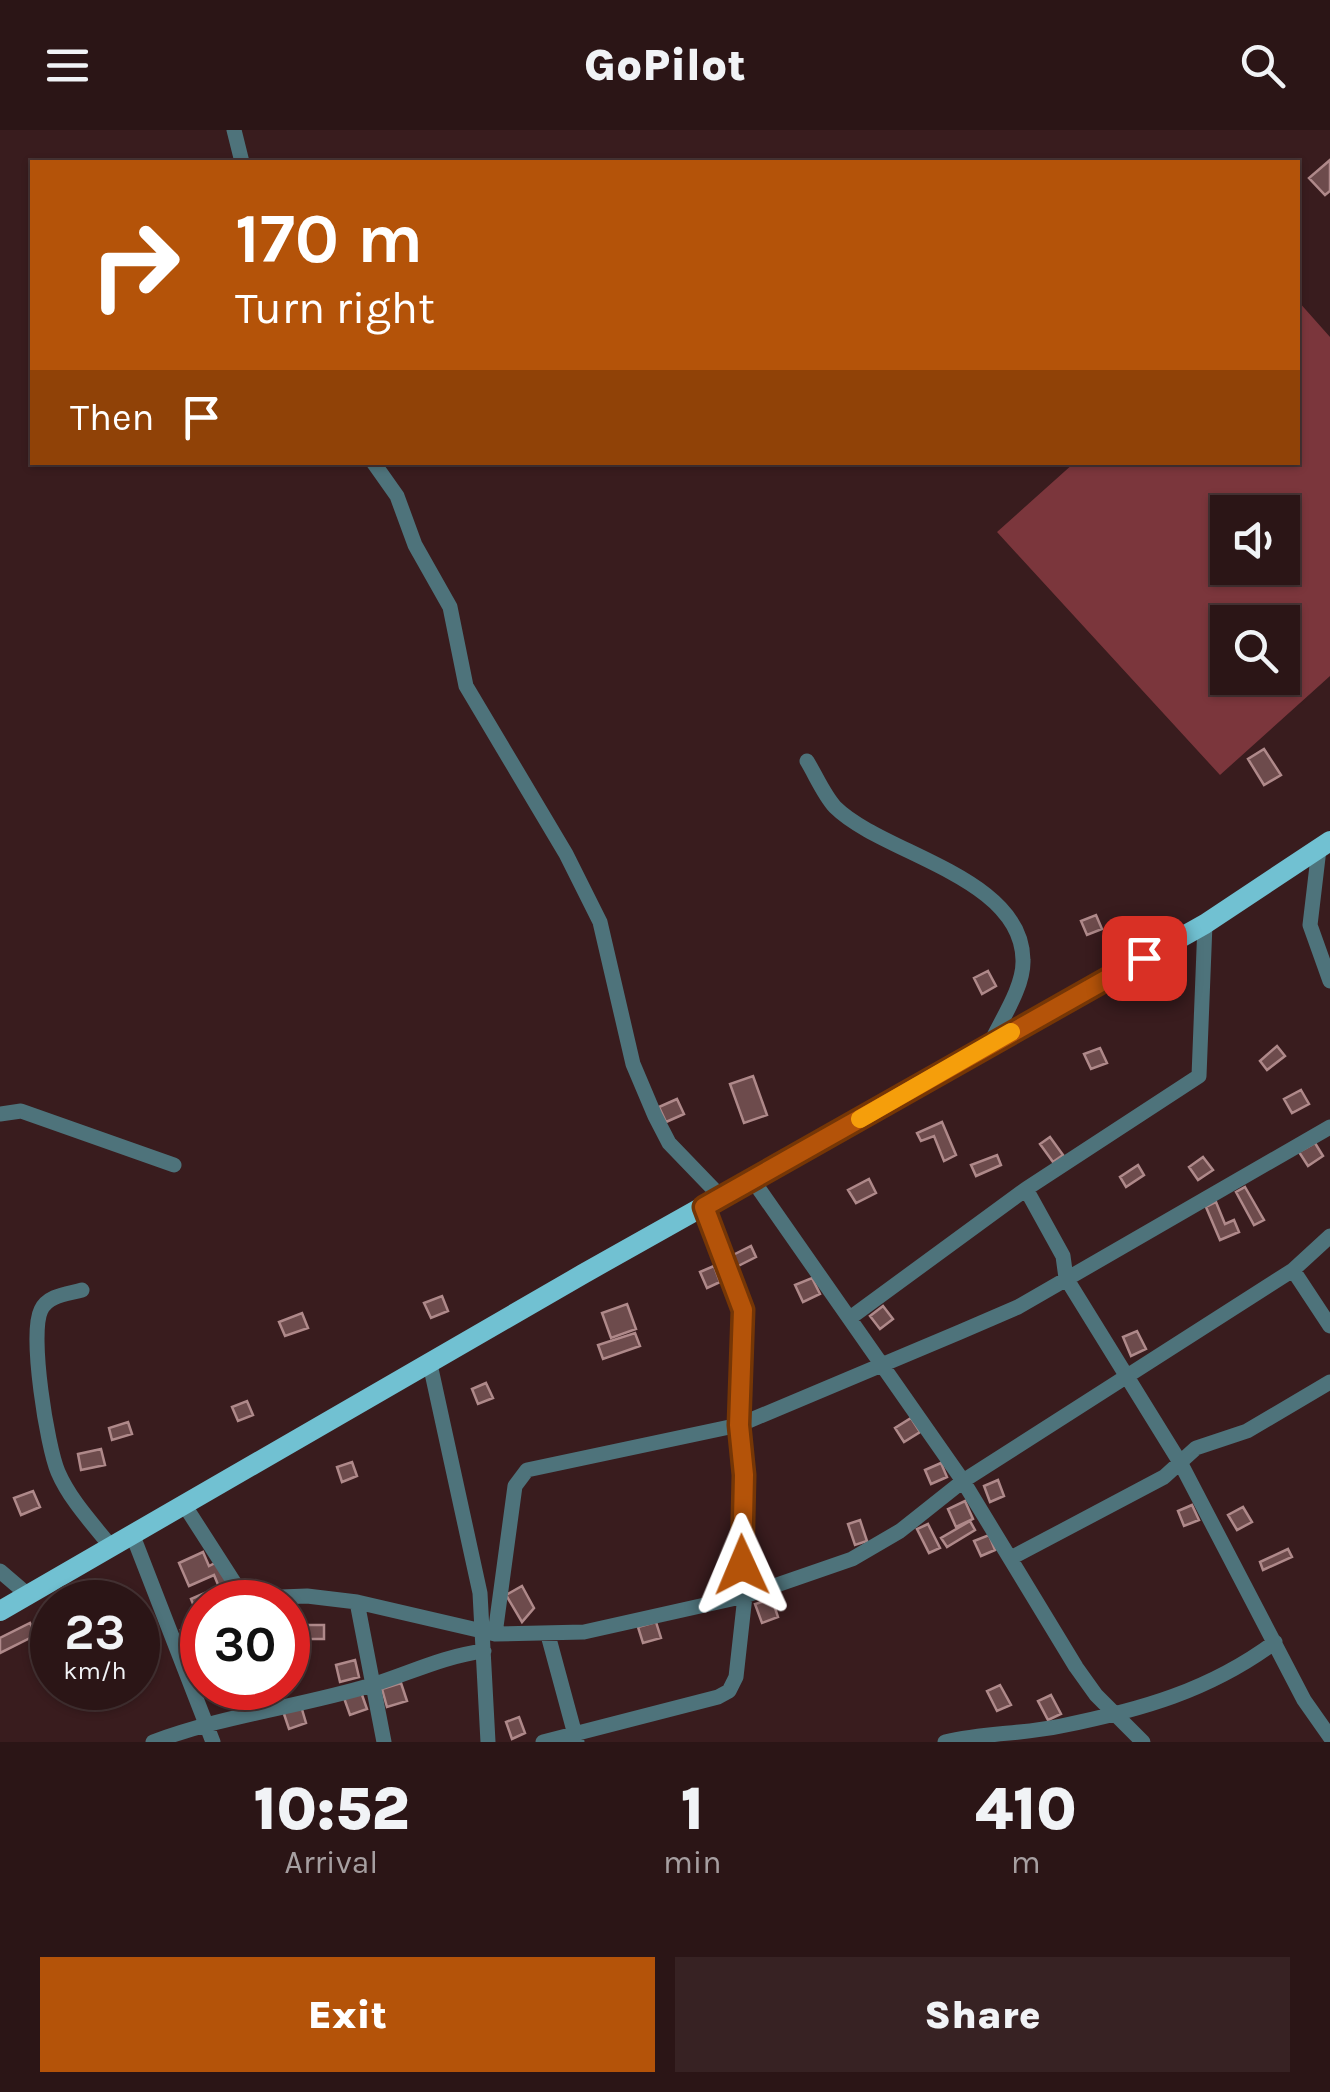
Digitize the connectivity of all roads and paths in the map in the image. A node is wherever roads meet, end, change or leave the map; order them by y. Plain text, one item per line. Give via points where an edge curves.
1 (234, 130) edge
2 (242, 160) edge
3 (376, 465) edge
4 (807, 761) dead end
5 (1325, 845) edge
6 (1206, 924) junction
7 (1330, 981) edge
8 (990, 1044) junction
9 (0, 1114) edge
10 (1330, 1127) edge
11 (174, 1165) dead end
12 (754, 1182) junction
13 (1026, 1189) junction
14 (713, 1202) junction
15 (1330, 1236) edge
16 (1293, 1270) junction
17 (1066, 1278) junction
18 (82, 1290) dead end
19 (850, 1318) junction
20 (1330, 1326) edge
21 (430, 1364) junction
22 (880, 1364) junction
23 (1128, 1373) junction
24 (1330, 1382) edge
25 (739, 1425) junction
26 (1181, 1464) junction
27 (963, 1481) junction
28 (185, 1506) junction
29 (133, 1536) junction
30 (112, 1548) junction
31 (1010, 1558) junction
32 (0, 1571) edge
33 (28, 1596) junction
34 (745, 1596) junction
35 (357, 1602) junction
36 (0, 1611) edge
37 (490, 1634) junction
38 (548, 1635) junction
39 (1275, 1642) junction
40 (484, 1651) junction
41 (371, 1685) junction
42 (1119, 1716) junction
43 (206, 1722) junction
44 (1330, 1737) edge
45 (576, 1738) edge
46 (153, 1742) edge
47 (213, 1742) edge
48 (384, 1742) edge
49 (488, 1742) edge
50 (544, 1742) edge
51 (945, 1742) edge
52 (1143, 1742) edge

1 - 2 street
3 - 14 street via 398,496 415,545 450,607 466,686 600,922 633,1064 655,1116
4 - 8 street via 834,805 864,829 976,886 1018,934 1024,961
5 - 6 main road
5 - 7 street via 1310,924
6 - 8 main road
6 - 13 street via 1199,1076
8 - 12 main road
9 - 11 street via 32,1114
10 - 17 street
12 - 14 main road
12 - 19 street
13 - 17 street via 1063,1256
13 - 19 street
14 - 21 main road
14 - 25 street via 743,1310
15 - 16 street
16 - 20 street
16 - 23 street
17 - 22 street via 1018,1307
17 - 23 street
18 - 30 street via 52,1298 41,1309 44,1418 57,1471
19 - 22 street
21 - 28 main road
21 - 37 street
22 - 25 street
22 - 27 street
23 - 26 street
23 - 27 street
24 - 26 street via 1247,1431 1196,1448
25 - 34 street
25 - 37 street via 527,1470 516,1486
26 - 31 street
26 - 39 street
27 - 31 street
27 - 34 street via 852,1559
28 - 29 main road
28 - 35 street via 239,1590 252,1598
29 - 30 main road
29 - 43 street
30 - 33 main road
31 - 42 street via 1076,1667
32 - 33 street
33 - 36 main road
34 - 38 street
34 - 45 street via 729,1691
35 - 37 street
35 - 41 street
37 - 38 street
37 - 40 street
38 - 45 street
39 - 42 street via 1199,1689
39 - 44 street
40 - 41 street
40 - 49 street
41 - 43 street
41 - 48 street
42 - 51 street
42 - 52 street
43 - 46 street
43 - 47 street
45 - 50 street

